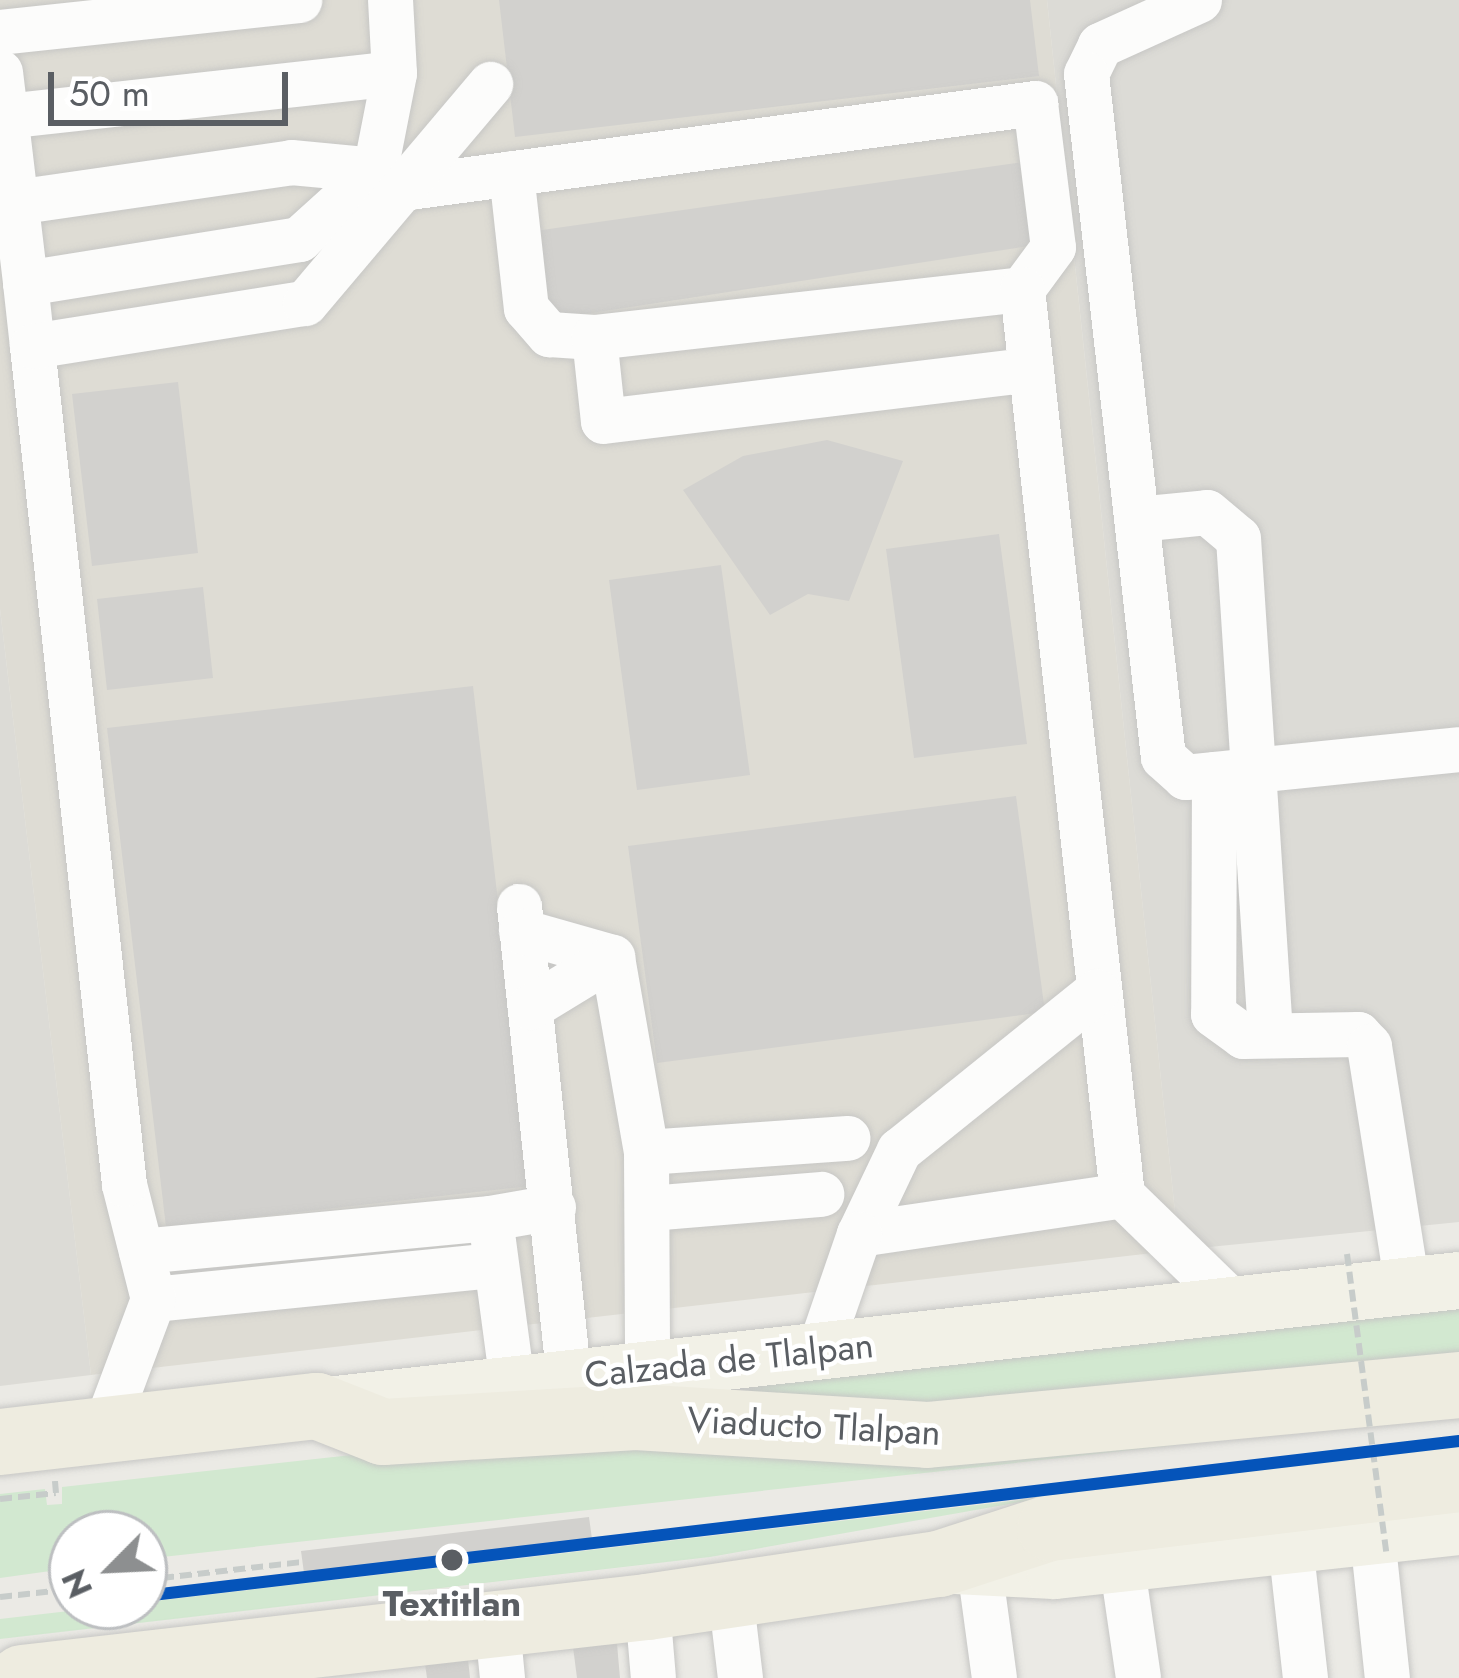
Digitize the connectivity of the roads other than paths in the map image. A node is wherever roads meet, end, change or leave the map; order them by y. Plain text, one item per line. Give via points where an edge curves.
1 (299, 0) edge
2 (390, 0) edge
3 (1198, 0) edge
4 (0, 32) edge
5 (0, 71) edge
6 (394, 73) junction
7 (490, 84) dead end
8 (4, 116) junction
9 (511, 173) junction
10 (392, 179) junction
11 (15, 202) junction
12 (26, 283) junction
13 (1022, 289) junction
14 (594, 337) junction
15 (32, 346) junction
16 (1031, 369) junction
17 (1137, 519) junction
18 (1459, 749) edge
19 (1232, 772) junction
20 (612, 957) junction
21 (1097, 992) junction
22 (530, 1007) junction
23 (848, 1138) dead end
24 (646, 1152) junction
25 (821, 1194) dead end
26 (1122, 1195) junction
27 (553, 1207) junction
28 (649, 1208) junction
29 (490, 1217) junction
30 (859, 1234) junction
31 (141, 1250) junction
32 (494, 1265) junction
33 (1433, 1282) edge
34 (153, 1299) junction
35 (1234, 1304) junction
36 (819, 1350) junction
37 (647, 1369) junction
38 (569, 1378) junction
39 (512, 1382) junction
40 (1459, 1385) edge
41 (317, 1406) junction
42 (104, 1430) junction
43 (0, 1442) edge
44 (1459, 1479) edge
45 (1459, 1526) edge
46 (1290, 1544) junction
47 (1380, 1544) junction
48 (1121, 1561) junction
49 (959, 1566) junction
50 (730, 1594) junction
51 (647, 1607) junction
52 (500, 1652) edge
53 (383, 1658) edge
54 (22, 1678) edge
55 (653, 1678) edge
56 (740, 1678) edge
57 (994, 1678) edge
58 (1138, 1678) edge
59 (1305, 1678) edge
60 (1387, 1678) edge

1 - 4 street
2 - 6 street
3 - 17 street via 1100,45 1087,74
5 - 8 street
6 - 8 street
6 - 10 street
7 - 10 street
8 - 11 street
9 - 10 street
9 - 13 street via 1035,103 1053,247
9 - 14 street via 526,308 549,334
10 - 11 street via 291,162
10 - 12 street via 299,239
10 - 15 street via 305,303
11 - 12 street
12 - 15 street
13 - 14 street
13 - 16 street
14 - 16 street via 603,421
15 - 31 street
16 - 21 street
17 - 19 street via 1163,757 1173,773
17 - 19 street via 1207,512 1238,538
18 - 19 street
19 - 33 street via 1213,1014 1243,1036 1358,1034 1369,1046
20 - 22 street
20 - 22 street via 520,918
20 - 24 street
21 - 26 street
21 - 30 street via 898,1150
22 - 27 street
23 - 24 street
24 - 28 street
25 - 28 street
26 - 30 street
26 - 35 street
27 - 29 street
27 - 38 street
28 - 37 street
29 - 31 street
29 - 32 street
30 - 36 street
31 - 34 street
32 - 34 street
32 - 39 street
33 - 35 main road, Calzada de Tlalpan
34 - 42 street
35 - 36 main road, Calzada de Tlalpan
36 - 37 main road, Calzada de Tlalpan
37 - 38 main road, Calzada de Tlalpan
38 - 39 main road, Calzada de Tlalpan
39 - 41 main road, Calzada de Tlalpan
40 - 41 highway, Viaducto Tlalpan via 927,1435 636,1417 383,1432
41 - 42 highway, Calzada de Tlalpan
42 - 43 highway, Calzada de Tlalpan
44 - 49 highway via 1050,1528
45 - 47 main road
46 - 47 main road
46 - 48 main road
46 - 59 street
47 - 60 street
48 - 49 main road
48 - 58 street
49 - 50 highway
49 - 57 street
50 - 51 highway
50 - 56 street
51 - 52 highway
51 - 55 street
52 - 53 highway
53 - 54 highway

